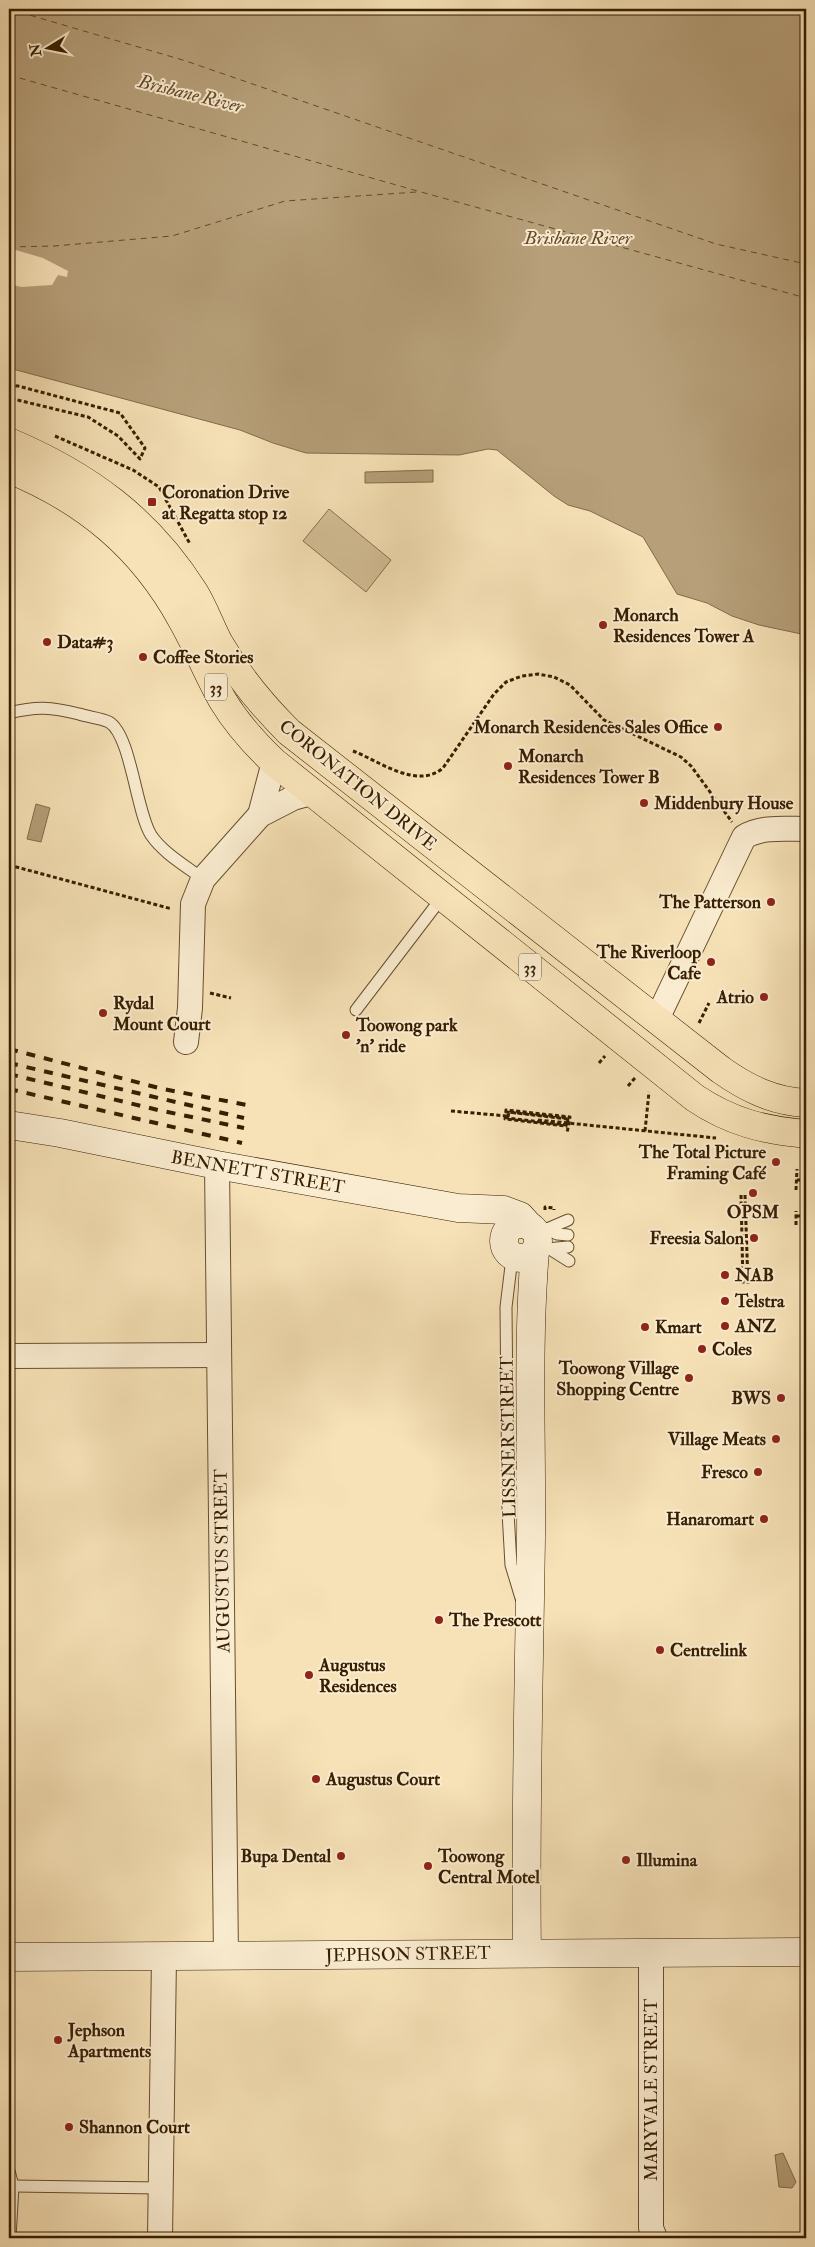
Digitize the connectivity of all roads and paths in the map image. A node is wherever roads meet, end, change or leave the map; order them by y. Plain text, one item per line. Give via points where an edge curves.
1 (9, 385) edge
2 (9, 398) edge
3 (9, 442) edge
4 (106, 458) dead end
5 (9, 469) edge
6 (191, 546) dead end
7 (9, 713) edge
8 (350, 750) dead end
9 (274, 762) junction
10 (312, 793) junction
11 (260, 815) junction
12 (806, 829) edge
13 (744, 836) junction
14 (9, 865) edge
15 (204, 878) junction
16 (443, 896) junction
17 (178, 911) dead end
18 (709, 1003) dead end
19 (356, 1010) dead end
20 (656, 1021) junction
21 (698, 1023) dead end
22 (186, 1042) dead end
23 (634, 1080) dead end
24 (806, 1103) edge
25 (451, 1111) dead end
26 (9, 1116) edge
27 (568, 1123) junction
28 (9, 1125) edge
29 (645, 1131) junction
30 (60, 1133) junction
31 (567, 1133) dead end
32 (806, 1134) edge
33 (722, 1138) dead end
34 (217, 1165) junction
35 (797, 1169) dead end
36 (797, 1180) junction
37 (806, 1180) edge
38 (796, 1190) dead end
39 (740, 1195) dead end
40 (746, 1195) dead end
41 (554, 1208) dead end
42 (796, 1211) dead end
43 (796, 1216) junction
44 (806, 1216) edge
45 (568, 1220) dead end
46 (796, 1225) dead end
47 (529, 1238) junction
48 (569, 1261) dead end
49 (219, 1355) junction
50 (9, 1356) edge
51 (528, 1623) junction
52 (806, 1952) edge
53 (527, 1953) junction
54 (651, 1953) junction
55 (226, 1956) junction
56 (164, 1957) junction
57 (9, 1958) edge
58 (9, 2171) edge
59 (14, 2186) junction
60 (160, 2188) junction
61 (651, 2235) edge
62 (10, 2238) edge
63 (160, 2238) edge

1 - 2 path via 120,413 145,448 140,459 118,436 88,417
3 - 20 highway, CORONATION DRIVE / 33 via 72,473 120,505 145,528 195,593 234,667 254,695 289,732
4 - 6 path via 159,487
5 - 9 highway, CORONATION DRIVE / 33 via 81,506 106,525 144,563 183,621 224,701 258,747
7 - 15 lane via 44,707 110,723 124,746 151,834 163,848
8 - 13 path via 401,772 436,774 506,682 538,674 554,677 570,685 604,720 681,756
9 - 10 highway, CORONATION DRIVE / 33
9 - 11 street
10 - 11 street via 293,798
10 - 16 highway, CORONATION DRIVE / 33
11 - 15 street
12 - 13 street via 760,830
13 - 20 street
14 - 17 path
15 - 22 street via 193,904
16 - 19 lane
16 - 32 highway, CORONATION DRIVE / 33 via 636,1052 717,1112 744,1123
18 - 21 path
20 - 24 highway, 33 via 744,1086 781,1100
23 - 29 path via 649,1092
25 - 27 path via 508,1117 509,1112 568,1118
26 - 30 street, BENNETT STREET
27 - 29 path
27 - 31 path via 567,1125 559,1124 507,1118 507,1112 567,1119 566,1126 505,1119 506,1110 570,1116
28 - 30 street, BENNETT STREET
29 - 33 path
30 - 34 street, BENNETT STREET
34 - 47 street, BENNETT STREET via 458,1208 504,1210 520,1216
34 - 49 street, AUGUSTUS STREET
35 - 36 path
36 - 37 path
36 - 38 path
39 - 40 path via 745,1284
41 - 47 path
42 - 43 path
43 - 44 path
43 - 46 path
45 - 47 lane
47 - 47 lane via 557,1234 568,1241
47 - 48 lane
47 - 51 street, LISSNER STREET via 531,1489
47 - 51 lane, LISSNER STREET via 511,1266 506,1308 511,1556
49 - 50 street
49 - 55 street, AUGUSTUS STREET
51 - 53 street, LISSNER STREET
52 - 54 street, JEPHSON STREET
53 - 54 street, JEPHSON STREET
53 - 55 street, JEPHSON STREET
54 - 61 street, MARYVALE STREET
55 - 56 street, JEPHSON STREET
56 - 57 street, JEPHSON STREET
56 - 60 street
58 - 59 lane
59 - 60 lane
59 - 62 lane
60 - 63 street

